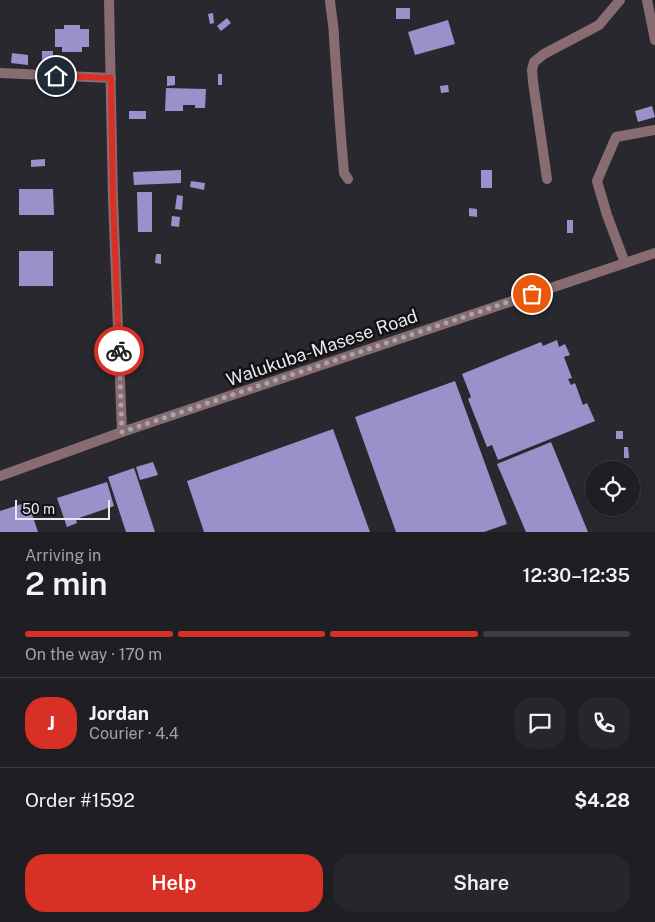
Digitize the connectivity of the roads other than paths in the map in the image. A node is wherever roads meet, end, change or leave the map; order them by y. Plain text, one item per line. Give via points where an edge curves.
1 (109, 0) edge
2 (330, 0) edge
3 (620, 0) edge
4 (647, 0) edge
5 (655, 40) edge
6 (0, 74) edge
7 (111, 78) junction
8 (655, 130) edge
9 (348, 179) dead end
10 (547, 179) dead end
11 (655, 253) edge
12 (625, 263) junction
13 (122, 432) junction
14 (0, 476) edge

1 - 7 street
2 - 9 street via 344,173
3 - 10 street via 599,25 534,62 533,82
4 - 5 street
6 - 7 street
7 - 13 street
8 - 12 street via 616,137 597,181
11 - 12 street, Walukuba-Masese Road
12 - 13 street, Walukuba-Masese Road
13 - 14 street, Walukuba-Masese Road

